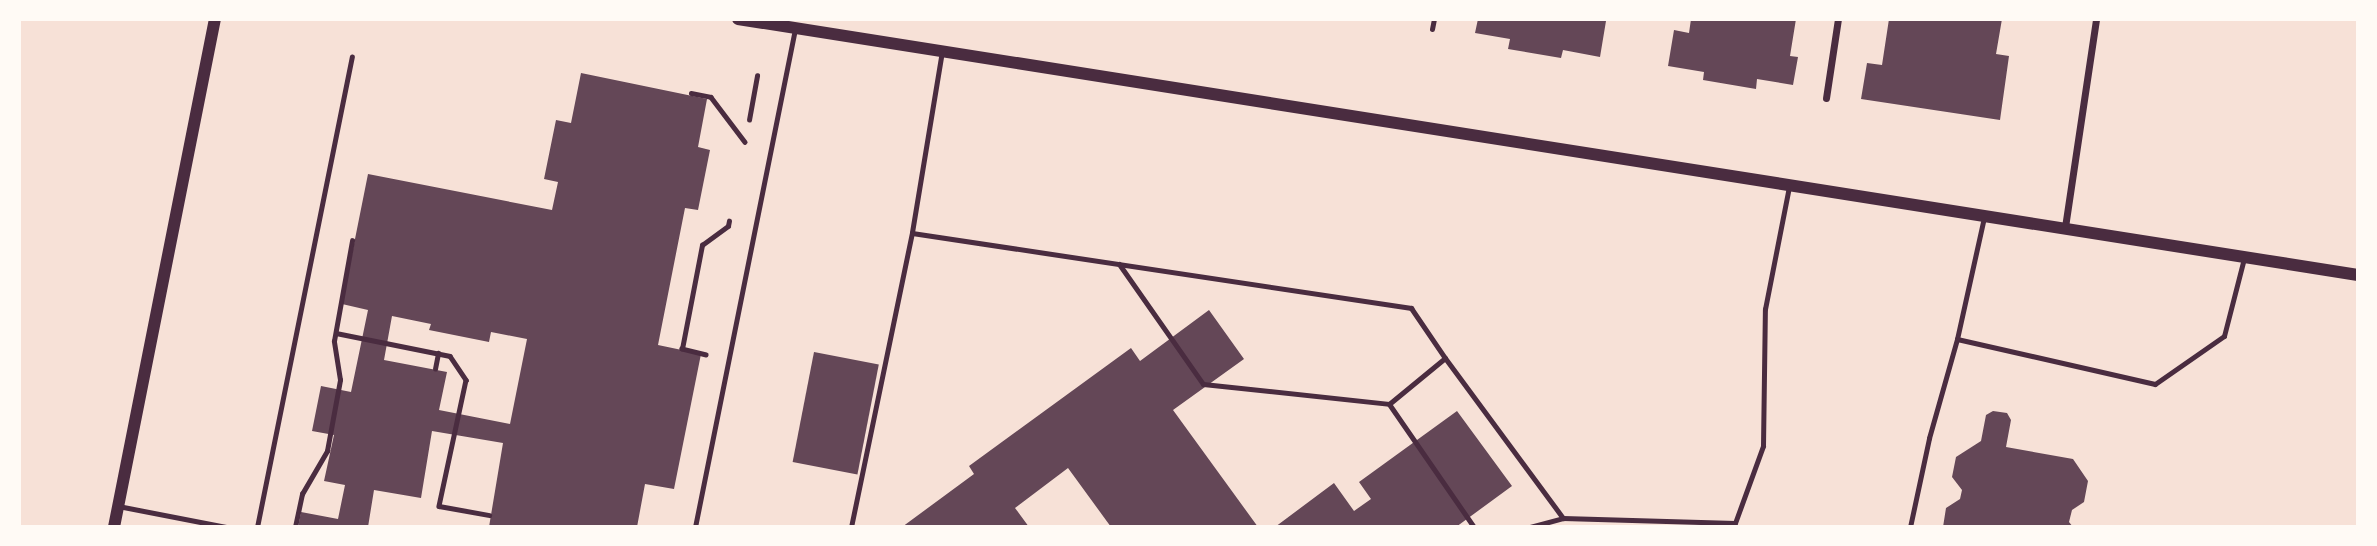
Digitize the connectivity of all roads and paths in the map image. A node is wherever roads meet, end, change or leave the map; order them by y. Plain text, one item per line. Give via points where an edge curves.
1 (215, 19) edge
2 (738, 19) edge
3 (1434, 19) edge
4 (1838, 19) edge
5 (2096, 19) edge
6 (795, 28) junction
7 (1432, 29) dead end
8 (942, 51) junction
9 (352, 56) dead end
10 (757, 76) dead end
11 (691, 93) dead end
12 (1826, 98) dead end
13 (745, 142) junction
14 (742, 154) dead end
15 (1789, 183) junction
16 (731, 214) dead end
17 (1984, 214) junction
18 (2065, 227) junction
19 (912, 233) junction
20 (352, 241) dead end
21 (2244, 256) junction
22 (1119, 264) junction
23 (2358, 275) edge
24 (336, 333) junction
25 (1957, 340) junction
26 (438, 354) junction
27 (1446, 358) junction
28 (704, 367) dead end
29 (435, 369) dead end
30 (1388, 404) junction
31 (118, 506) junction
32 (489, 515) dead end
33 (1563, 518) junction
34 (1735, 525) edge
35 (114, 527) edge
36 (226, 527) edge
37 (257, 527) edge
38 (295, 527) edge
39 (695, 527) edge
40 (851, 527) edge
41 (1474, 527) edge
42 (1530, 527) edge
43 (1910, 527) edge

1 - 31 street
2 - 6 street
3 - 7 lane
4 - 12 street
5 - 18 street
6 - 8 street
6 - 39 lane
8 - 15 street
8 - 19 lane
9 - 37 lane
10 - 13 path
11 - 13 path via 711,97
13 - 14 path
15 - 17 street
15 - 34 lane via 1765,309 1763,446
16 - 28 path via 728,226 702,244 682,349 706,354
17 - 18 street
17 - 25 lane
18 - 21 street
19 - 22 lane
19 - 40 lane
20 - 24 path
21 - 23 street
21 - 25 lane via 2224,336 2155,384
22 - 27 lane via 1410,309
22 - 30 lane via 1203,384
24 - 26 path
24 - 38 path via 340,380 327,451 302,494
25 - 43 lane
26 - 29 path
26 - 32 path via 450,356 466,380 439,506
27 - 30 lane
27 - 33 lane
30 - 41 lane
31 - 35 street
31 - 36 lane
33 - 34 lane
33 - 42 lane

